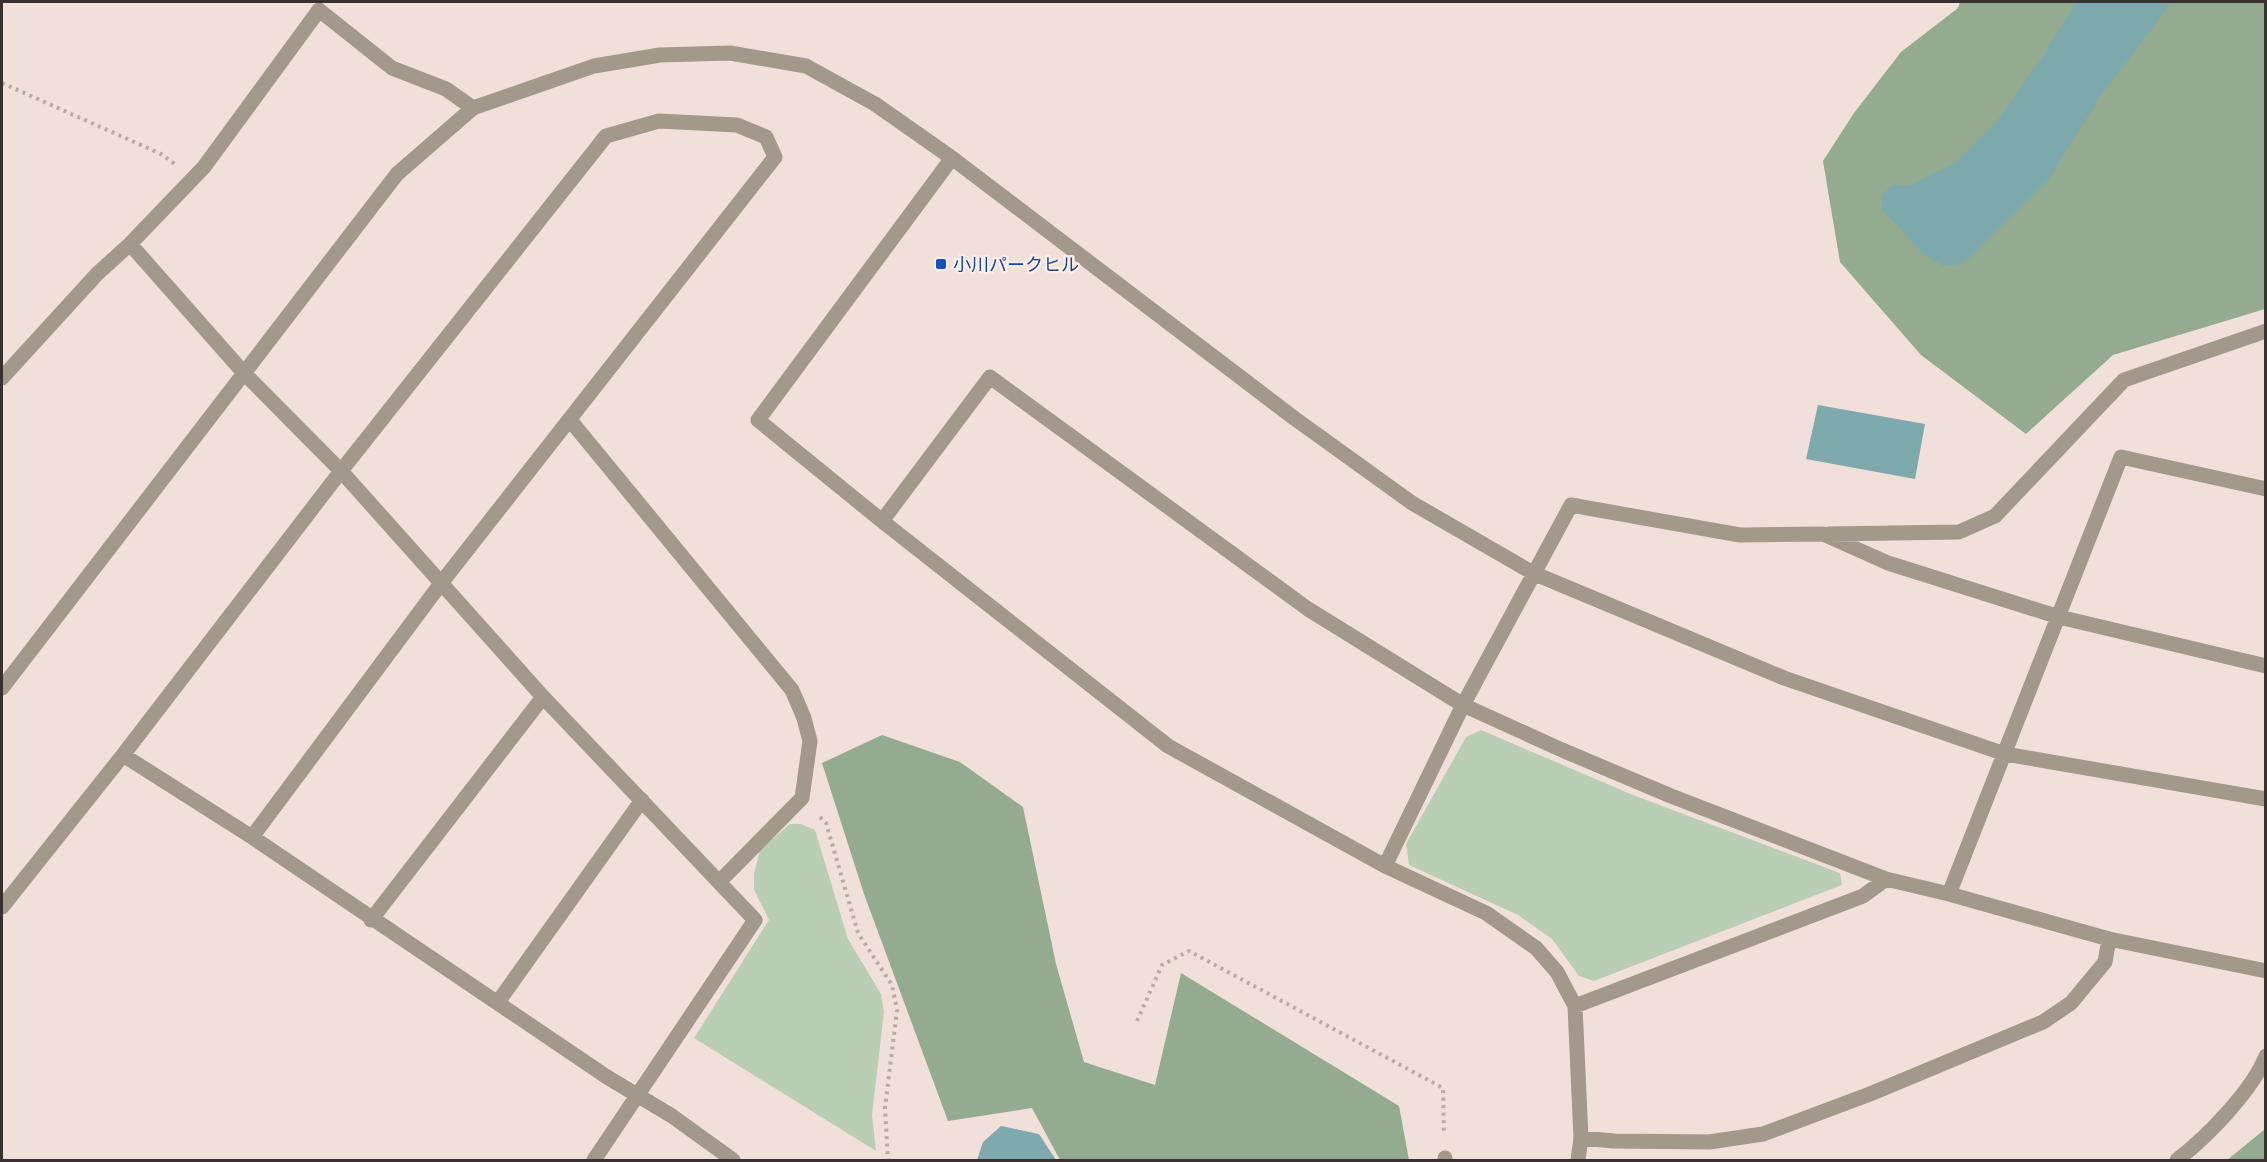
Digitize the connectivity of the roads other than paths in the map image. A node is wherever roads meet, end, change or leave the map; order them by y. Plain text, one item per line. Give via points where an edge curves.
1 (473, 108) junction
2 (952, 158) junction
3 (130, 244) junction
4 (2265, 332) edge
5 (243, 372) junction
6 (2, 378) edge
7 (570, 420) junction
8 (341, 471) junction
9 (2265, 489) edge
10 (882, 521) junction
11 (1823, 534) junction
12 (1533, 573) junction
13 (442, 582) junction
14 (2059, 617) junction
15 (2265, 666) edge
16 (2, 688) edge
17 (543, 697) junction
18 (1463, 705) junction
19 (2005, 754) junction
20 (123, 755) junction
21 (2265, 799) edge
22 (642, 800) junction
23 (252, 837) junction
24 (1386, 866) junction
25 (1886, 879) junction
26 (720, 881) junction
27 (1949, 894) junction
28 (2, 907) edge
29 (371, 920) junction
30 (2109, 939) junction
31 (2265, 971) edge
32 (498, 1002) junction
33 (1575, 1006) junction
34 (2265, 1056) edge
35 (637, 1095) junction
36 (1581, 1138) junction
37 (594, 1161) edge
38 (733, 1161) edge
39 (1578, 1161) edge
40 (2177, 1161) edge

1 - 2 street via 594,66 660,55 730,53 806,66 875,104
1 - 3 street via 446,89 392,68 319,10 204,167
1 - 5 street via 397,174
2 - 10 street via 758,420
2 - 12 street via 1412,503
3 - 5 street
3 - 6 street via 97,274
4 - 11 street via 2124,380 1995,516 1959,532
5 - 8 street
5 - 16 street
7 - 8 street via 775,157 766,137 737,125 659,121 606,136
7 - 13 street
7 - 26 street via 792,690 804,718 810,741 802,798
8 - 13 street
8 - 20 street
9 - 14 street via 2121,457
10 - 18 street via 990,377 1308,609
10 - 24 street via 1168,746
11 - 12 street via 1740,535 1571,505
11 - 14 street via 1888,563
12 - 18 street
12 - 19 street via 1784,678
13 - 17 street
13 - 23 street
14 - 15 street
14 - 19 street
17 - 22 street
17 - 29 street
18 - 24 street
18 - 25 street via 1671,796
19 - 21 street
19 - 27 street
20 - 23 street
20 - 28 street
22 - 26 street
22 - 32 street
23 - 29 street
24 - 33 street via 1486,913 1536,948 1557,972
25 - 27 street
25 - 33 street via 1863,896
26 - 35 street via 755,920
27 - 30 street
29 - 32 street
30 - 31 street
30 - 36 street via 2105,962 2071,1003 2043,1022 1870,1094 1763,1134 1709,1142
32 - 35 street
33 - 36 street
34 - 40 street via 2259,1073 2204,1140
35 - 37 street
35 - 38 street
36 - 39 street

